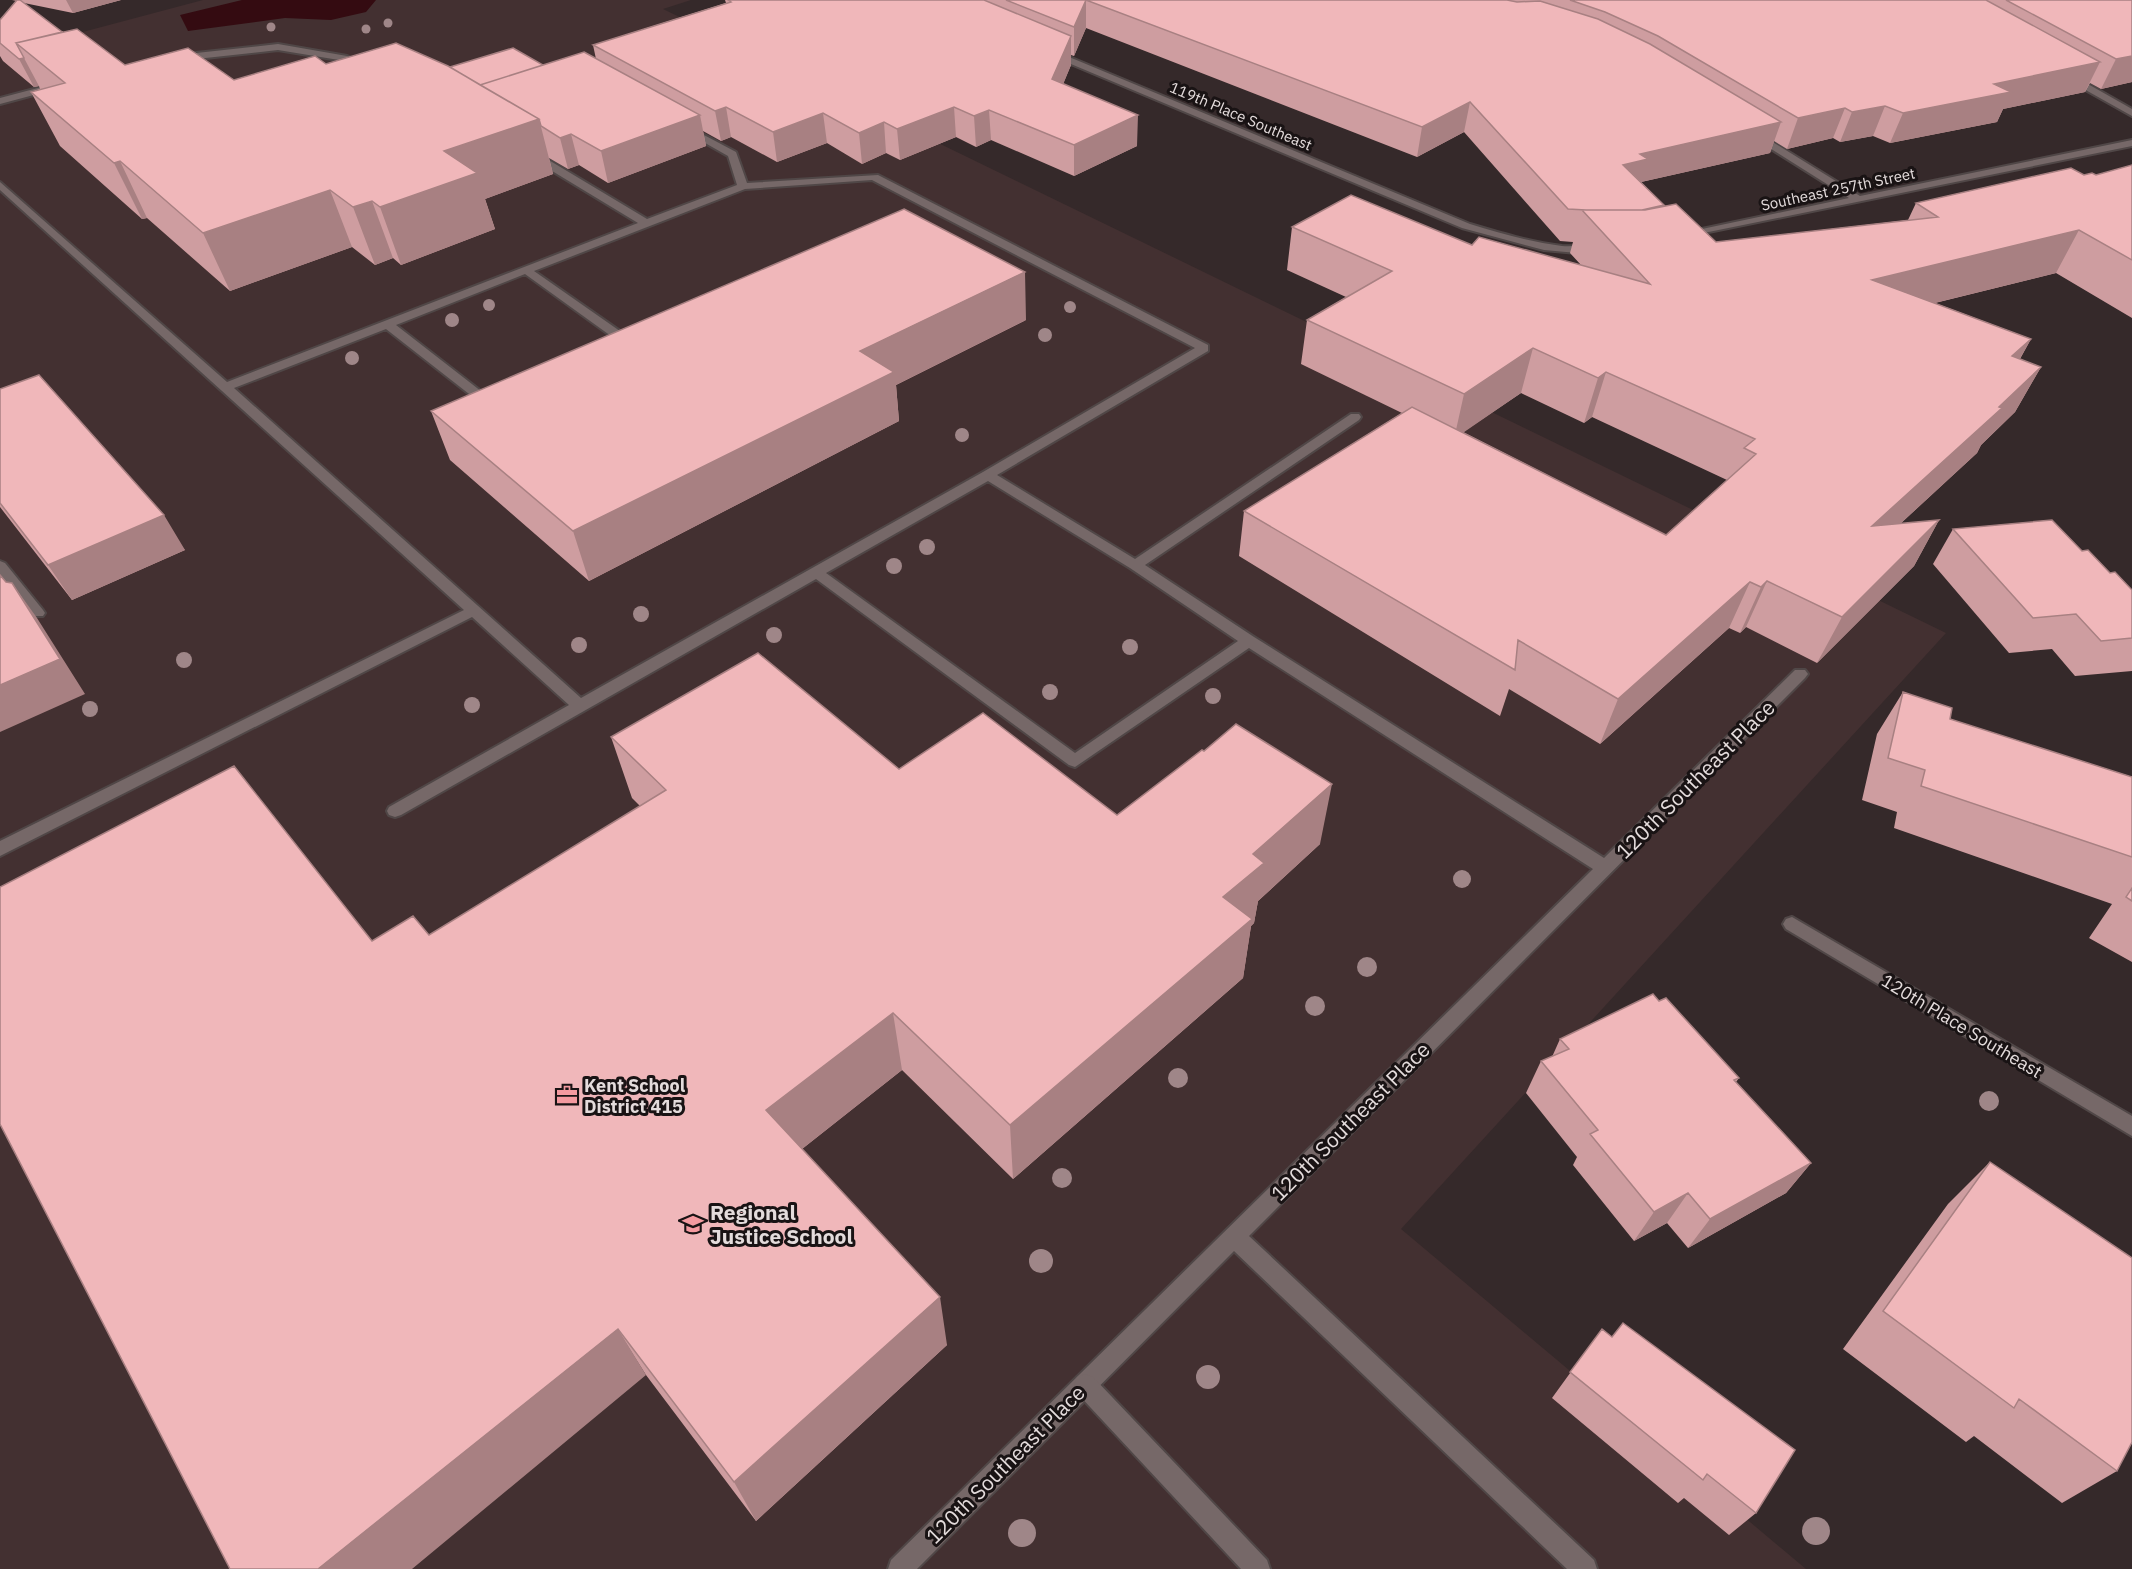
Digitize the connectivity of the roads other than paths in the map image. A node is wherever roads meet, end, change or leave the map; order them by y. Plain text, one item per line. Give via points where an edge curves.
1 (1037, 46) edge
2 (170, 59) edge
3 (2061, 72) edge
4 (377, 73) edge
5 (70, 83) edge
6 (0, 101) edge
7 (2132, 113) edge
8 (672, 121) edge
9 (1750, 132) edge
10 (2132, 143) edge
11 (528, 152) edge
12 (0, 185) edge
13 (743, 186) junction
14 (1859, 200) junction
15 (647, 224) junction
16 (1677, 237) edge
17 (1600, 249) edge
18 (526, 270) junction
19 (387, 324) junction
20 (638, 349) edge
21 (225, 387) junction
22 (497, 410) edge
23 (1355, 417) dead end
24 (988, 475) junction
25 (1135, 565) junction
26 (0, 566) edge
27 (816, 572) junction
28 (473, 611) junction
29 (38, 613) dead end
30 (1249, 641) junction
31 (1800, 674) dead end
32 (580, 706) junction
33 (395, 811) dead end
34 (0, 849) edge
35 (1605, 868) junction
36 (1792, 924) dead end
37 (2132, 1127) edge
38 (1234, 1236) junction
39 (1085, 1385) junction
40 (902, 1568) edge
41 (1258, 1569) edge
42 (1585, 1569) edge

1 - 17 street, 119th Place Southeast via 1466,226 1548,246
2 - 4 street via 278,47 347,58
3 - 7 street
5 - 6 street
8 - 13 street via 732,154
9 - 14 street
10 - 14 street, Southeast 257th Street
11 - 15 street
12 - 21 street
13 - 15 street
13 - 24 street via 874,177 1204,348
14 - 16 street, Southeast 257th Street
15 - 18 street
18 - 19 street
18 - 20 street
19 - 21 street
19 - 22 street
21 - 28 street
23 - 25 street
24 - 25 street
24 - 27 street
25 - 30 street
26 - 29 street
27 - 30 street via 1075,761
27 - 32 street
28 - 32 street
28 - 34 street
30 - 35 street
31 - 35 street, 120th Southeast Place
32 - 33 street
35 - 38 street, 120th Southeast Place
36 - 37 street, 120th Place Southeast
38 - 39 street, 120th Southeast Place
38 - 42 street
39 - 40 street, 120th Southeast Place
39 - 41 street

